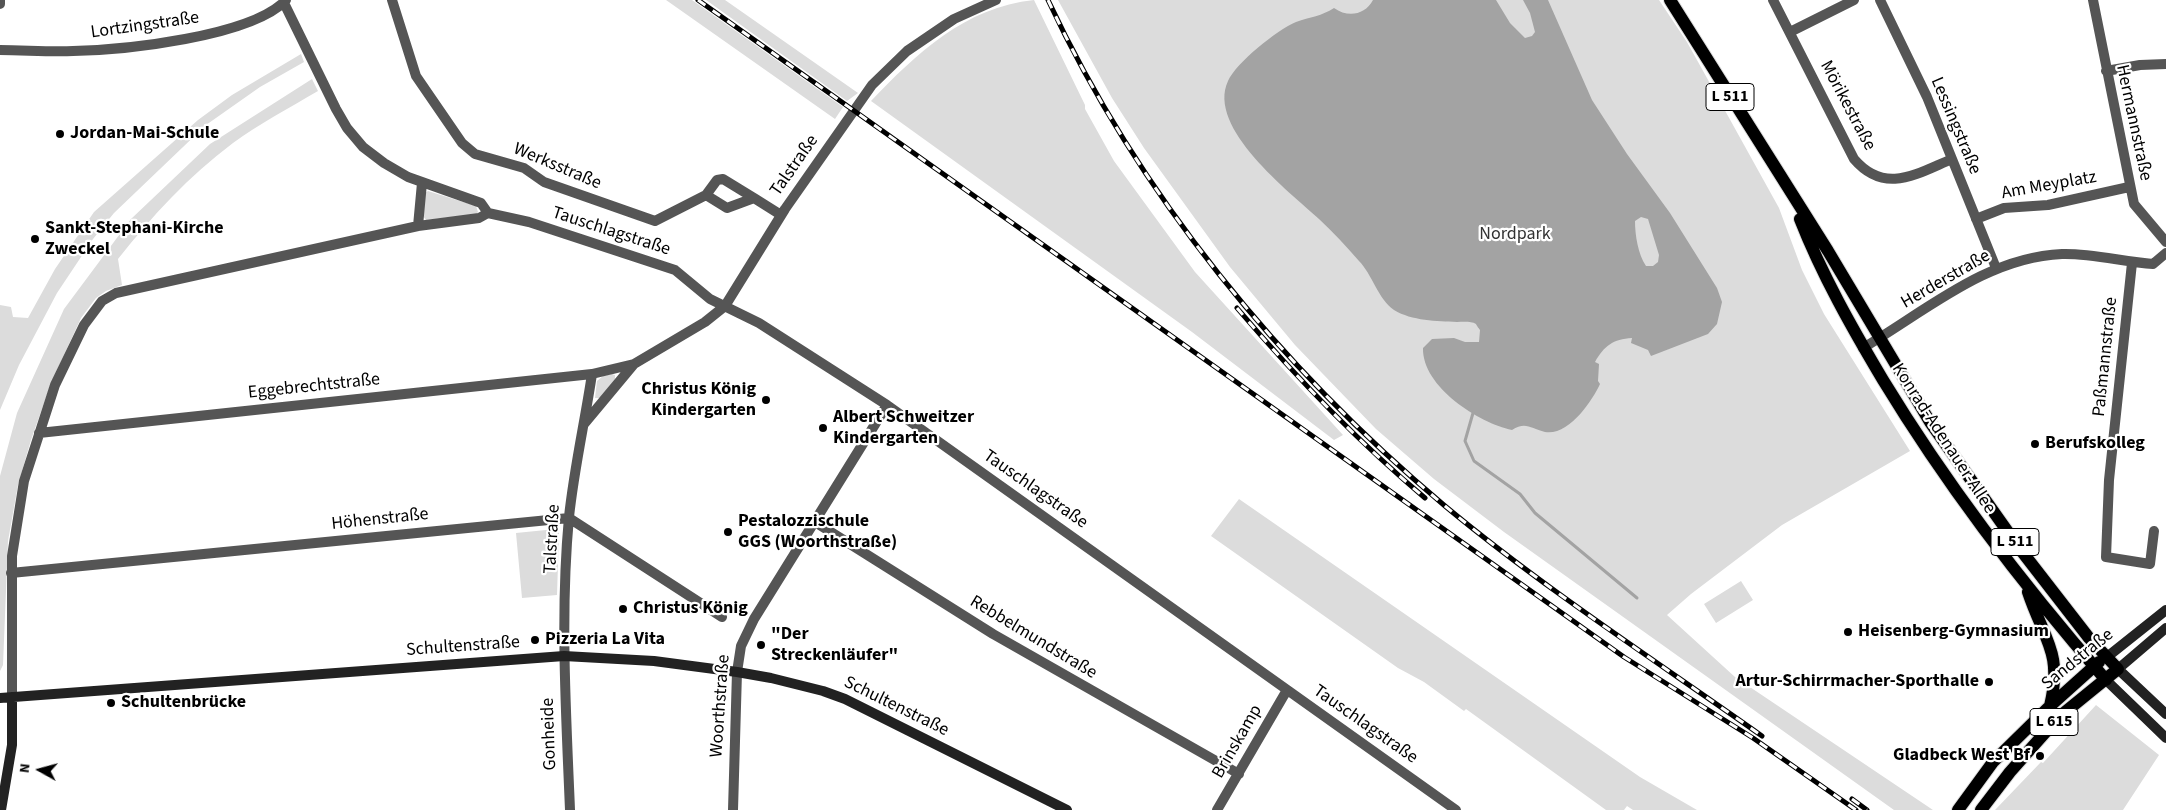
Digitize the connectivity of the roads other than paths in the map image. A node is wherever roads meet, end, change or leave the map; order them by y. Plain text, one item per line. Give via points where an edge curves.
1 (0, 0) edge
2 (392, 0) edge
3 (996, 0) edge
4 (1670, 0) edge
5 (1773, 0) edge
6 (1854, 0) edge
7 (1880, 0) edge
8 (2093, 0) edge
9 (285, 1) edge
10 (0, 4) edge
11 (1790, 32) junction
12 (0, 50) edge
13 (2166, 64) edge
14 (2106, 71) junction
15 (1952, 159) junction
16 (422, 183) junction
17 (2129, 187) junction
18 (1790, 193) junction
19 (706, 195) junction
20 (754, 198) junction
21 (488, 213) junction
22 (781, 215) junction
23 (1976, 220) junction
24 (418, 226) junction
25 (2166, 242) edge
26 (2166, 253) edge
27 (2132, 263) junction
28 (1996, 268) junction
29 (725, 306) junction
30 (1880, 338) junction
31 (1864, 348) junction
32 (634, 364) junction
33 (592, 374) junction
34 (887, 405) junction
35 (584, 424) junction
36 (39, 433) junction
37 (569, 518) junction
38 (815, 522) junction
39 (2154, 531) dead end
40 (12, 573) junction
41 (2025, 584) junction
42 (2166, 610) edge
43 (722, 617) dead end
44 (2166, 628) edge
45 (564, 656) junction
46 (2107, 657) junction
47 (2094, 666) junction
48 (2118, 670) junction
49 (738, 672) junction
50 (2106, 680) junction
51 (1287, 690) junction
52 (0, 698) edge
53 (12, 698) junction
54 (2050, 706) junction
55 (2166, 714) edge
56 (2166, 738) edge
57 (1239, 774) junction
58 (2, 810) edge
59 (570, 810) edge
60 (733, 810) edge
61 (1067, 810) edge
62 (1217, 810) edge
63 (1456, 810) edge
64 (1958, 810) edge
65 (1981, 810) edge

1 - 10 street
2 - 19 street, Werksstraße via 416,76 462,143 475,154 524,168 544,182 655,221
3 - 22 street, Talstraße via 954,19 907,51 872,85
4 - 18 main road, Konrad-Adenauer-Allee / L 511
5 - 11 street, Mörikestraße
6 - 11 street
7 - 15 street, Lessingstraße
8 - 14 street, Hermannstraße
9 - 12 street, Lortzingstraße via 254,20 209,33 144,45 73,51
9 - 16 street, Tauschlagstraße via 347,128 384,163
11 - 15 street, Mörikestraße via 1854,159 1863,169 1876,177 1900,179
13 - 14 street
14 - 17 street, Hermannstraße
15 - 23 street, Lessingstraße
16 - 21 street, Tauschlagstraße via 481,203
16 - 24 street
17 - 23 street, Am Meyplatz via 2048,205 2004,208
17 - 25 street, Hermannstraße via 2134,204
18 - 30 main road, Konrad-Adenauer-Allee / L 511
18 - 31 main road, Konrad-Adenauer-Allee / L 511 via 1816,258
19 - 20 street via 728,208
19 - 20 street, Werksstraße via 717,180 723,179
20 - 22 street, Werksstraße
21 - 24 street via 479,218
21 - 29 street, Tauschlagstraße via 547,228 675,270 710,300
22 - 29 street, Talstraße
23 - 28 street, Lessingstraße
24 - 36 street via 109,296 91,313 71,349
26 - 27 street, Herderstraße via 2153,264
27 - 28 street, Herderstraße via 2064,254 2030,258
27 - 39 street, Paßmannstraße via 2109,480 2106,557 2150,564
28 - 30 street, Herderstraße
29 - 32 street, Talstraße via 705,322
29 - 34 street, Tauschlagstraße via 759,323
30 - 31 street, Herderstraße
30 - 46 main road, Konrad-Adenauer-Allee / L 511 via 1930,422 2020,549
31 - 41 main road, Konrad-Adenauer-Allee / L 511 via 1933,460
32 - 33 street, Talstraße
32 - 35 street, Talstraße
33 - 35 street, Talstraße
33 - 36 street, Eggebrechtstraße
34 - 38 street, Woorthstraße
34 - 51 street, Tauschlagstraße
35 - 37 street, Talstraße
36 - 40 street via 24,481 15,529
37 - 40 street, Höhenstraße
37 - 43 street
37 - 45 street, Talstraße
38 - 49 street, Woorthstraße via 754,618 741,646
38 - 57 street, Rebbelmundstraße via 993,634
40 - 53 street
41 - 47 main road, Konrad-Adenauer-Allee / L 511
41 - 54 main road, L 511 via 2054,659
42 - 46 main road, Sandstraße / L 615
44 - 48 main road, Sandstraße / L 615
45 - 49 main road, Schultenstraße via 654,661
45 - 53 main road, Schultenstraße
45 - 59 street, Gonheide
46 - 47 main road, Sandstraße / L 615
46 - 48 main road, Konrad-Adenauer-Allee / L 511
47 - 50 main road, Konrad-Adenauer-Allee / L 511
47 - 54 main road, Sandstraße / L 615
48 - 50 main road, Sandstraße / L 615
48 - 55 main road, L 511
49 - 60 street, Woorthstraße
49 - 61 main road, Schultenstraße via 797,684 845,700
50 - 56 main road, L 511
50 - 65 main road, Sandstraße / L 615 via 2059,717
51 - 57 street, Brinskamp
51 - 63 street, Tauschlagstraße
52 - 53 main road, Schultenstraße
53 - 58 main road via 12,745
54 - 64 main road, Sandstraße / L 615 via 1993,762
57 - 62 street, Brinskamp

